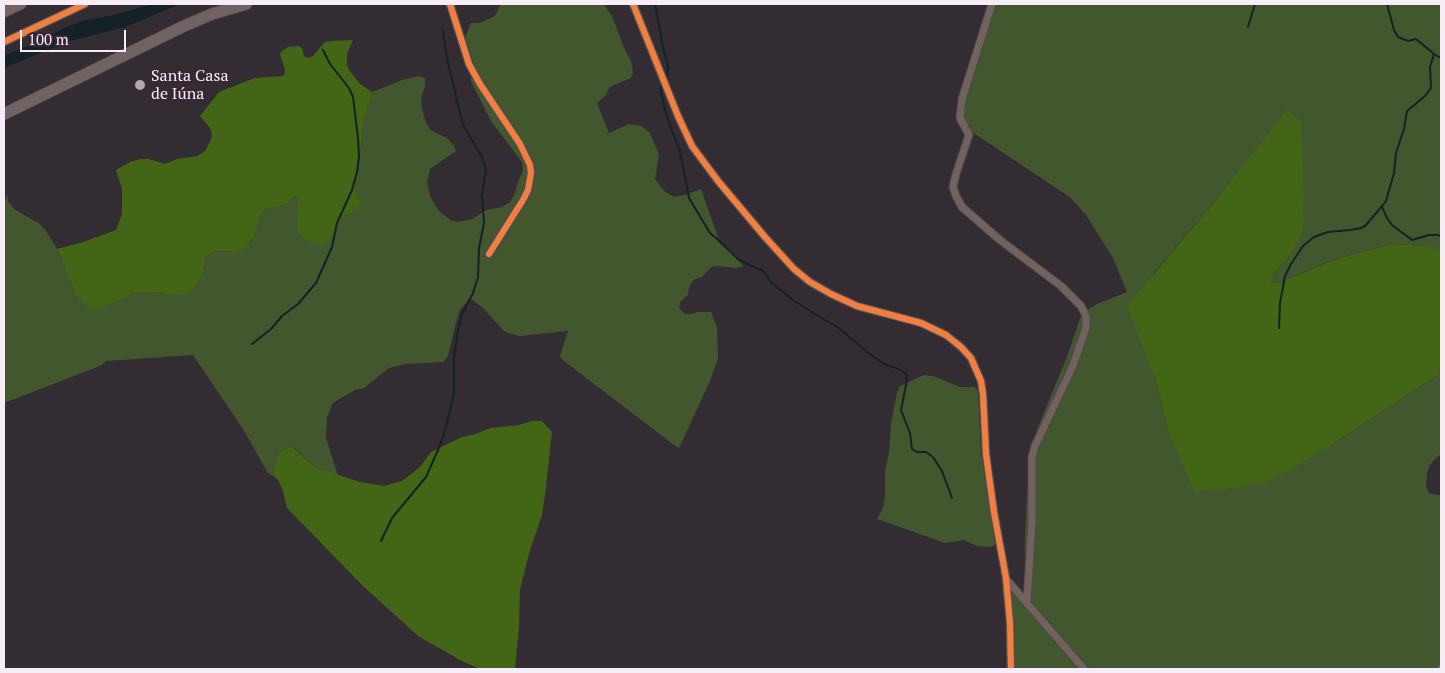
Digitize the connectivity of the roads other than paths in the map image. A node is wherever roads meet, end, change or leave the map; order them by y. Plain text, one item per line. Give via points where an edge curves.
1 (21, 4) edge
2 (85, 4) edge
3 (246, 4) edge
4 (450, 4) edge
5 (633, 4) edge
6 (992, 4) edge
7 (4, 12) edge
8 (4, 42) edge
9 (4, 114) edge
10 (489, 254) dead end
11 (1006, 578) junction
12 (1027, 601) junction
13 (1011, 669) edge
14 (1084, 669) edge

1 - 7 street
2 - 8 street
3 - 9 main road via 184,26
4 - 10 street via 469,64 530,165 528,190
5 - 11 street via 692,146 764,237 810,282 857,306 921,324 946,335 971,358 981,381 986,454
6 - 12 street via 962,98 960,118 969,135 953,187 962,207 1061,286 1081,306 1086,316 1086,328 1072,368 1032,457
11 - 12 street
11 - 13 street
12 - 14 street

